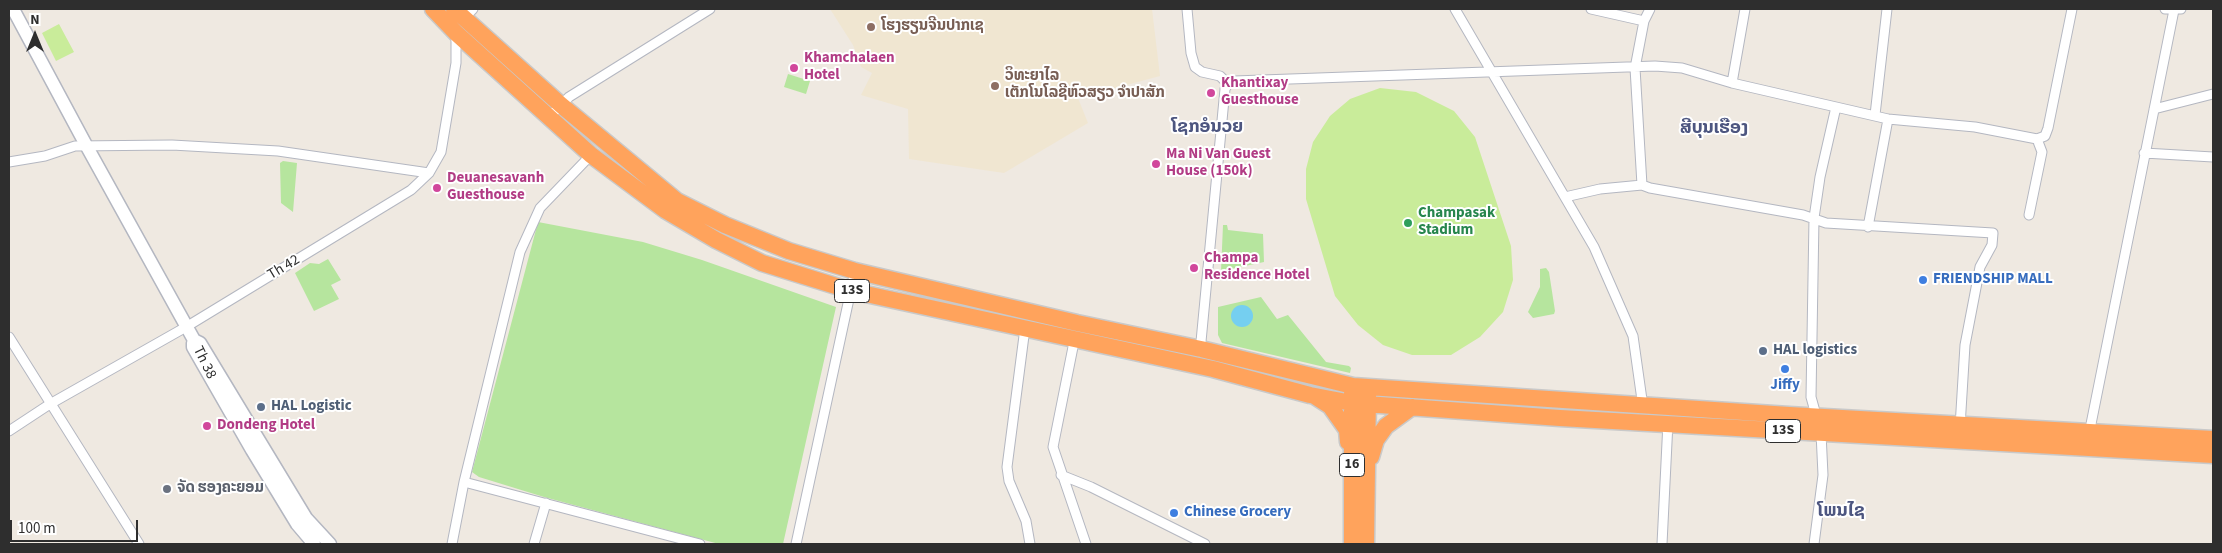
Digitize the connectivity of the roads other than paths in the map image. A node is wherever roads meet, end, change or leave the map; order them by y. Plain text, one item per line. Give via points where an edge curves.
1 (14, 9) edge
2 (433, 9) edge
3 (710, 9) edge
4 (1187, 9) edge
5 (1455, 9) edge
6 (1592, 9) edge
7 (1650, 9) edge
8 (1745, 9) edge
9 (1886, 9) edge
10 (2072, 9) edge
11 (2173, 9) edge
12 (464, 12) edge
13 (1644, 21) junction
14 (456, 33) junction
15 (1635, 68) junction
16 (1491, 71) junction
17 (1732, 83) junction
18 (1228, 84) junction
19 (2213, 94) edge
20 (561, 105) junction
21 (1836, 107) junction
22 (2154, 109) junction
23 (1875, 115) junction
24 (548, 118) junction
25 (1888, 119) junction
26 (2037, 138) junction
27 (86, 145) junction
28 (2144, 153) junction
29 (591, 155) junction
30 (2213, 157) edge
31 (9, 162) edge
32 (429, 173) junction
33 (1642, 184) junction
34 (1565, 197) junction
35 (2029, 214) dead end
36 (1814, 218) junction
37 (1868, 227) junction
38 (855, 271) junction
39 (852, 291) junction
40 (1078, 323) junction
41 (186, 327) junction
42 (1025, 328) junction
43 (9, 337) edge
44 (1074, 339) junction
45 (194, 340) junction
46 (1201, 348) junction
47 (1196, 366) junction
48 (1360, 387) junction
49 (1314, 396) junction
50 (1360, 403) junction
51 (50, 404) junction
52 (1643, 404) junction
53 (1664, 405) junction
54 (1412, 407) junction
55 (1816, 416) junction
56 (1641, 422) junction
57 (1668, 424) junction
58 (9, 430) edge
59 (1960, 432) junction
60 (2089, 432) junction
61 (1821, 433) junction
62 (2213, 439) edge
63 (2089, 449) junction
64 (2213, 455) edge
65 (1360, 467) junction
66 (1061, 475) junction
67 (464, 482) junction
68 (546, 503) junction
69 (140, 544) edge
70 (314, 544) edge
71 (330, 544) edge
72 (452, 544) edge
73 (534, 544) edge
74 (700, 544) edge
75 (796, 544) edge
76 (1030, 544) edge
77 (1086, 544) edge
78 (1205, 544) edge
79 (1352, 544) edge
80 (1366, 544) edge
81 (1662, 544) edge
82 (1814, 544) edge

1 - 27 street
2 - 14 highway, 13S
3 - 20 street
4 - 18 street via 1191,53 1196,67 1202,72 1220,76
5 - 16 street
6 - 13 street
7 - 13 street
8 - 17 street
9 - 23 street
10 - 26 street via 2048,128 2045,136
11 - 22 street
12 - 20 highway, 13S
13 - 15 street
14 - 24 highway, 13S
14 - 32 street, Th 42 via 450,106 441,152
15 - 16 street
15 - 17 street via 1682,68
15 - 33 street
16 - 18 street via 1234,81
16 - 34 street
17 - 21 street
18 - 46 street
19 - 22 street
20 - 24 street
20 - 38 highway, 13S via 677,201 789,251
21 - 23 street
21 - 36 street
22 - 28 street
23 - 25 street
24 - 29 highway, 13S
25 - 26 street via 1975,127
25 - 37 street
26 - 35 street via 2042,152
27 - 31 street
27 - 32 street via 172,145 269,151
27 - 41 street
28 - 30 street
28 - 60 street
29 - 39 highway, 13S via 665,210 716,240 762,263
29 - 67 street via 540,208 520,252
32 - 41 street, Th 42 via 403,196
33 - 34 street
33 - 36 street
34 - 52 street via 1594,247 1633,336
36 - 37 street via 1826,223
36 - 55 street via 1811,397
37 - 59 street via 1993,233 1992,245 1980,267 1965,345
38 - 39 street
38 - 40 highway, 13S
39 - 42 highway, 13S
39 - 75 street
40 - 44 street
40 - 46 highway, 13S
41 - 45 street
41 - 51 street, Th 42
42 - 44 highway, 13S
42 - 76 street via 1006,467 1026,520
43 - 51 street
44 - 47 highway, 13S
44 - 66 street via 1054,435 1053,447
45 - 70 street, Th 38 via 193,347 252,450 297,524
45 - 71 street, Th 38 via 200,343 306,518
46 - 47 street
46 - 48 highway, 13S
47 - 49 highway, 13S
48 - 50 highway, 16
48 - 52 highway, 13S
49 - 50 highway, 13S
49 - 65 highway via 1330,406 1347,430
50 - 54 highway, 13S
50 - 65 highway, 16
51 - 58 street, Th 42
51 - 69 street
52 - 53 highway, 13S
52 - 56 street
53 - 55 highway, 13S
53 - 57 street
54 - 56 highway, 13S
54 - 65 highway via 1386,426
55 - 59 highway, 13S
55 - 61 street
56 - 57 highway, 13S
57 - 61 highway, 13S
57 - 81 street
59 - 60 highway, 13S
59 - 61 highway, 13S
59 - 63 highway, 13S
60 - 62 highway, 13S
60 - 63 street
61 - 82 street via 1823,475
63 - 64 highway, 13S
65 - 79 highway, 16
65 - 80 highway, 16
66 - 77 street
66 - 78 street
67 - 68 street
67 - 72 street
68 - 73 street
68 - 74 street

